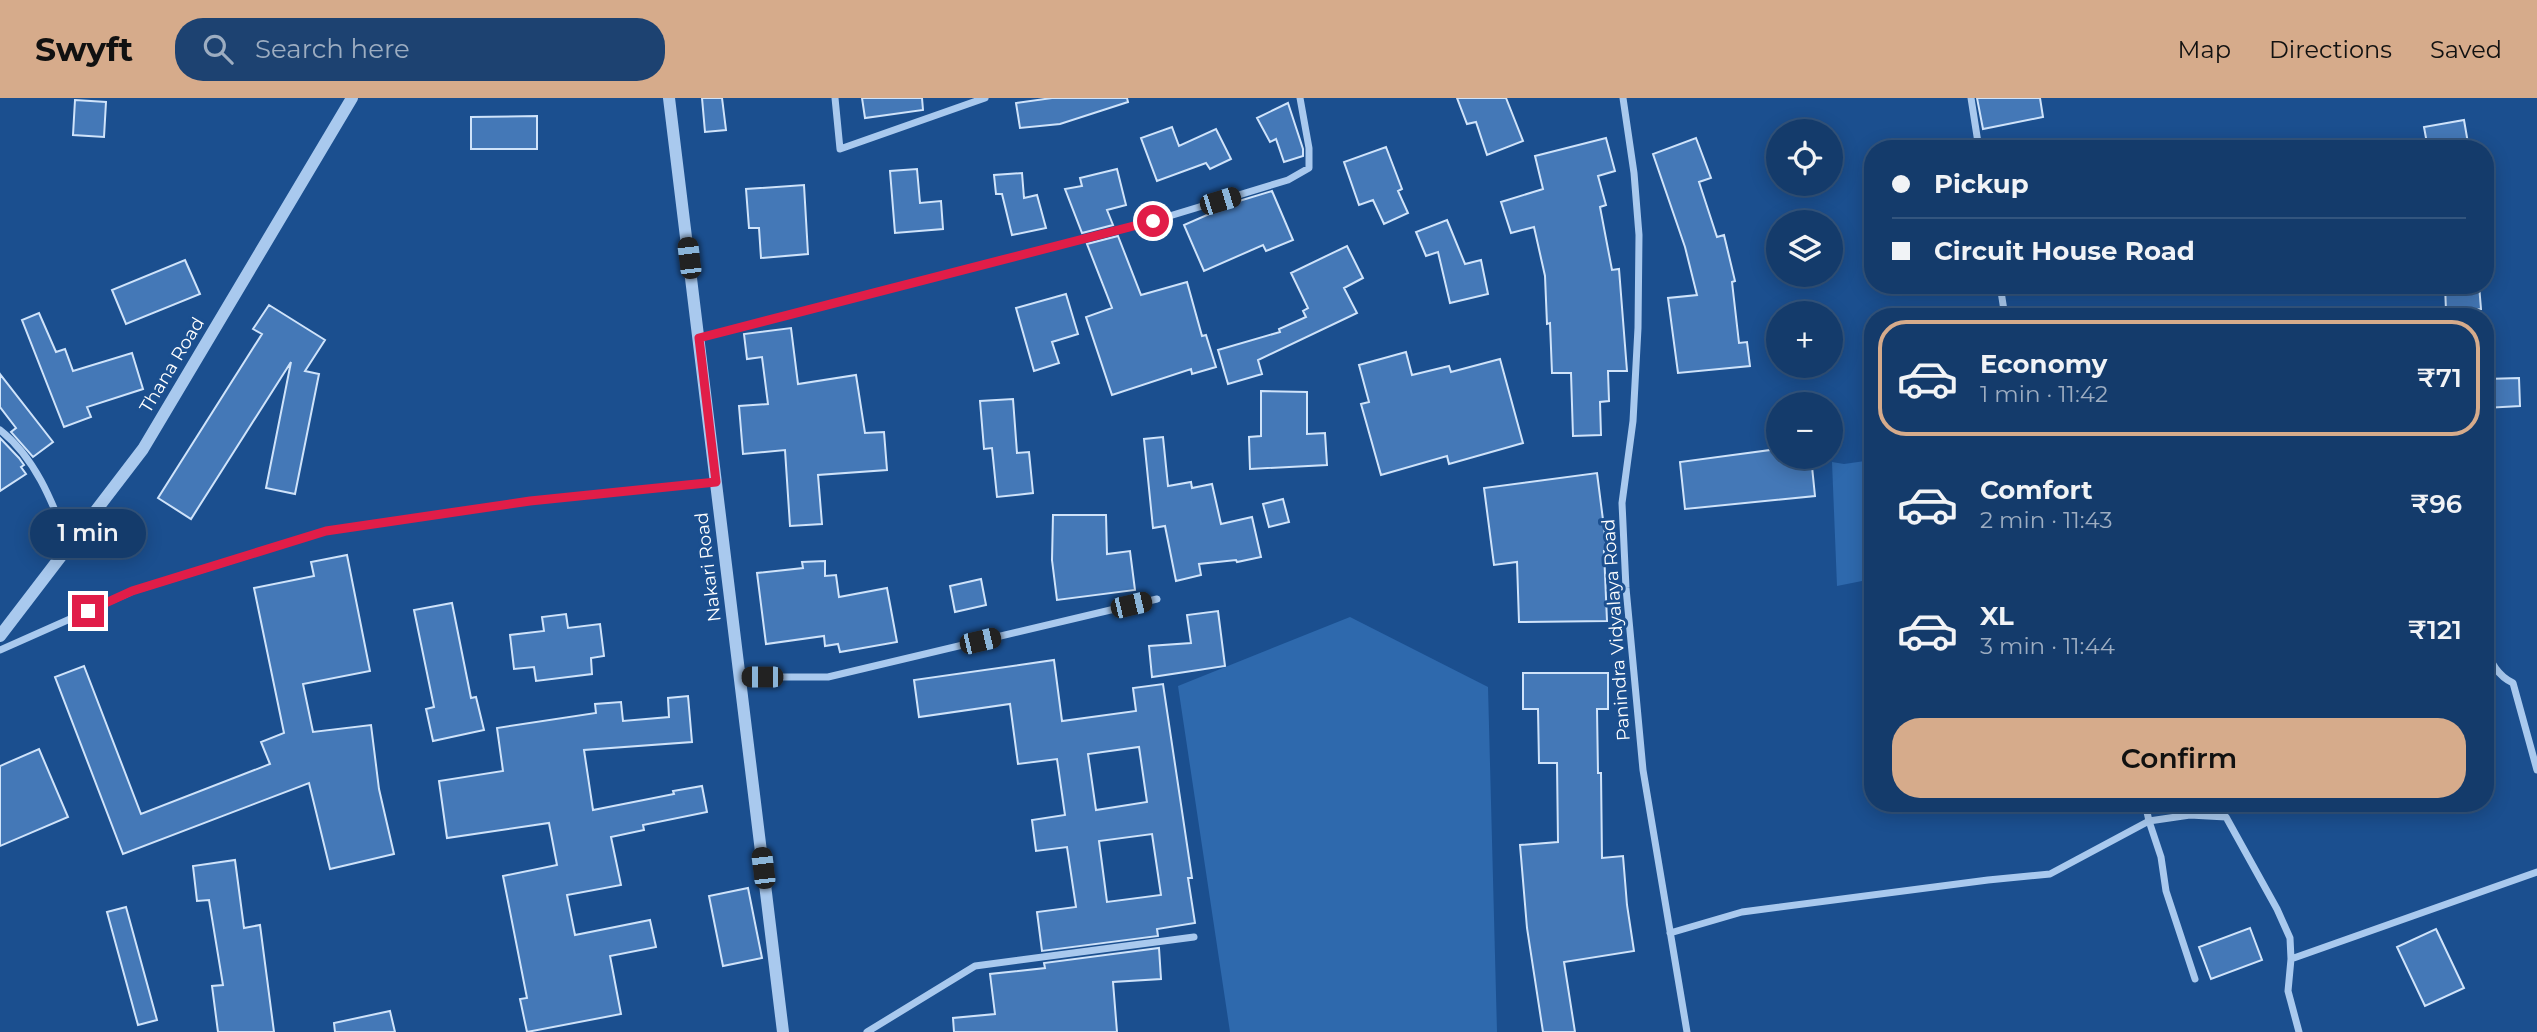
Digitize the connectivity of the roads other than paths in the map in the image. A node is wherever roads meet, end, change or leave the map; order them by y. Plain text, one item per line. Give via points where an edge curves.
1 (352, 98) edge
2 (669, 98) edge
3 (835, 98) edge
4 (985, 98) edge
5 (1300, 98) edge
6 (1623, 98) edge
7 (1971, 98) edge
8 (1978, 140) edge
9 (699, 338) junction
10 (0, 430) edge
11 (716, 482) junction
12 (69, 545) junction
13 (1157, 599) dead end
14 (0, 636) edge
15 (0, 650) edge
16 (2494, 667) edge
17 (739, 677) junction
18 (2537, 771) edge
19 (2148, 812) edge
20 (2150, 821) junction
21 (2537, 873) edge
22 (1670, 933) junction
23 (1194, 937) dead end
24 (2291, 959) junction
25 (2195, 979) dead end
26 (783, 1032) edge
27 (867, 1032) edge
28 (1687, 1032) edge
29 (2299, 1032) edge

1 - 12 street, Thana Road via 143,449
2 - 9 street, Nakari Road
3 - 4 street via 840,149
5 - 9 street via 1310,168 1288,180 1153,221
6 - 22 street, Panindra Vidyalaya Road via 1639,235 1633,421 1622,503 1626,588 1643,771
7 - 8 street
9 - 11 street, Nakari Road
10 - 12 street via 48,491
11 - 15 street via 530,501 326,531 132,591
11 - 17 street, Nakari Road
12 - 14 street, Thana Road
13 - 17 street via 828,677
16 - 18 street via 2513,683
17 - 26 street, Nakari Road
19 - 20 street
20 - 22 street via 2050,874 1742,912
20 - 24 street via 2190,814 2226,817 2290,938
20 - 25 street via 2166,891
21 - 24 street
22 - 28 street, Panindra Vidyalaya Road
23 - 27 street via 975,965
24 - 29 street via 2288,991

